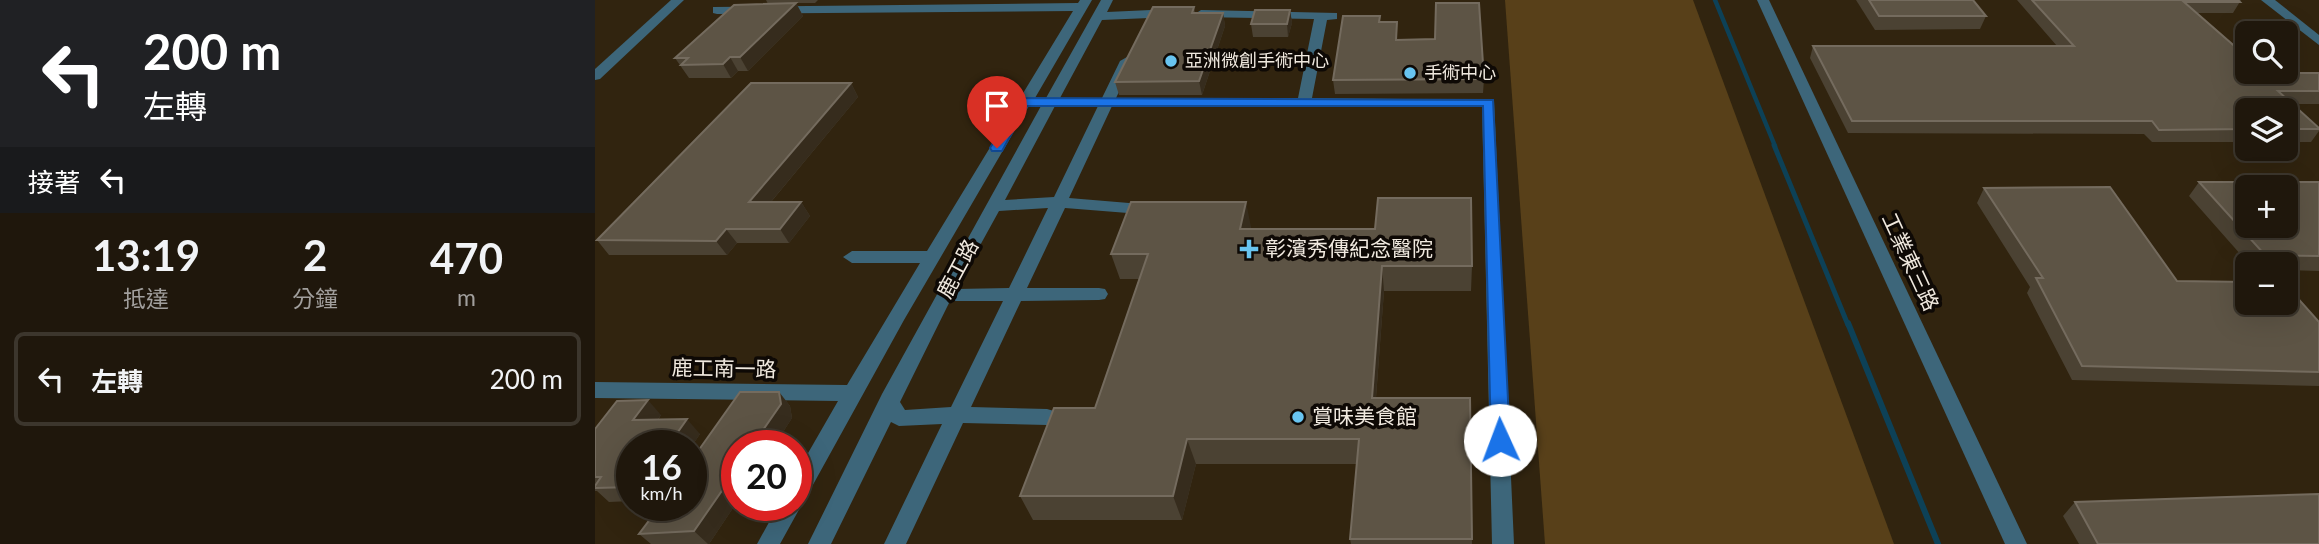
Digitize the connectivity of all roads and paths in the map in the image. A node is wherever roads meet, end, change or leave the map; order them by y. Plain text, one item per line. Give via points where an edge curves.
1 (678, 0) edge
2 (1107, 0) edge
3 (1763, 0) edge
4 (2267, 0) edge
5 (1028, 4) edge
6 (1084, 4) edge
7 (717, 10) dead end
8 (1151, 13) junction
9 (1098, 16) junction
10 (2319, 41) edge
11 (595, 76) edge
12 (1023, 102) junction
13 (1105, 102) junction
14 (1304, 102) junction
15 (1051, 103) junction
16 (1058, 202) junction
17 (993, 206) junction
18 (1163, 209) edge
19 (852, 257) dead end
20 (933, 257) junction
21 (1014, 293) junction
22 (1099, 294) dead end
23 (944, 295) junction
24 (595, 390) edge
25 (852, 393) junction
26 (889, 400) junction
27 (955, 415) junction
28 (1047, 417) edge
29 (812, 465) edge
30 (781, 521) edge
31 (768, 544) edge
32 (819, 544) edge
33 (895, 544) edge
34 (1503, 544) edge
35 (2017, 544) edge

1 - 11 street
2 - 9 street, 鹿工路
3 - 35 street, 工業東三路
4 - 10 street
5 - 6 street
5 - 7 street
6 - 12 street, 鹿工路
8 - 9 street
8 - 13 street
8 - 14 street via 1327,16
9 - 15 street, 鹿工路
12 - 15 street
12 - 20 street, 鹿工路
13 - 14 street
13 - 15 street
13 - 16 street
14 - 34 street via 1489,103
15 - 17 street, 鹿工路
16 - 17 street
16 - 18 street
16 - 21 street
17 - 23 street, 鹿工路
19 - 20 street
20 - 25 street, 鹿工路
21 - 22 street
21 - 23 street
21 - 27 street
23 - 26 street, 鹿工路
24 - 25 street, 鹿工南一路
25 - 29 street, 鹿工路
26 - 27 street via 899,418
26 - 32 street, 鹿工路
27 - 28 street
27 - 33 street
30 - 31 street

